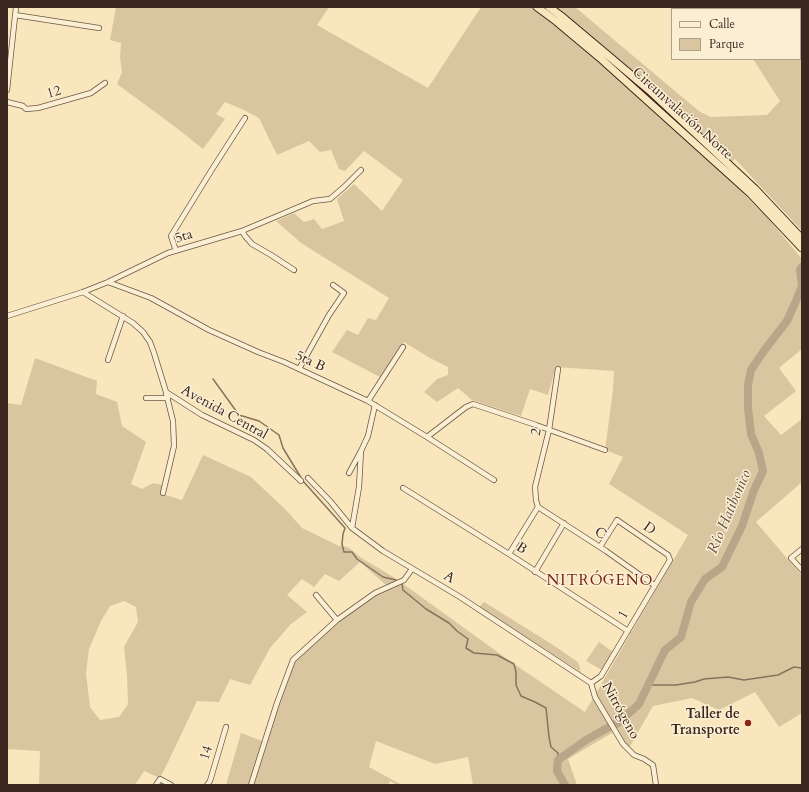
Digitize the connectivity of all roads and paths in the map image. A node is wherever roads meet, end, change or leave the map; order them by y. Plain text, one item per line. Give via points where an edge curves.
1 (16, 7) edge
2 (537, 7) edge
3 (549, 7) edge
4 (16, 15) junction
5 (99, 28) dead end
6 (105, 83) dead end
7 (7, 90) edge
8 (7, 102) edge
9 (245, 118) dead end
10 (361, 170) dead end
11 (242, 231) junction
12 (801, 244) edge
13 (176, 251) junction
14 (294, 270) dead end
15 (108, 282) junction
16 (333, 285) dead end
17 (83, 292) junction
18 (7, 316) edge
19 (123, 316) junction
20 (404, 347) dead end
21 (108, 360) dead end
22 (299, 369) junction
23 (558, 369) dead end
24 (166, 392) junction
25 (146, 398) dead end
26 (168, 398) junction
27 (368, 401) junction
28 (374, 405) junction
29 (549, 430) junction
30 (427, 437) junction
31 (605, 450) dead end
32 (361, 451) junction
33 (348, 473) dead end
34 (308, 478) dead end
35 (494, 480) dead end
36 (302, 481) dead end
37 (403, 488) dead end
38 (162, 493) dead end
39 (538, 507) junction
40 (564, 523) junction
41 (352, 528) junction
42 (600, 547) junction
43 (802, 548) edge
44 (509, 554) junction
45 (668, 555) joint
46 (412, 569) junction
47 (802, 570) edge
48 (535, 572) junction
49 (654, 585) junction
50 (316, 595) dead end
51 (337, 620) junction
52 (628, 631) junction
53 (591, 683) junction
54 (226, 727) dead end
55 (156, 785) edge
56 (171, 785) edge
57 (207, 785) edge
58 (251, 785) edge
59 (656, 785) edge

1 - 4 street
2 - 12 highway, Circunvalación Norte via 599,57 739,183
3 - 12 highway, Circunvalación Norte via 649,90 755,189
4 - 5 street
4 - 7 street
6 - 8 street, 12 via 91,94 38,108 26,109
9 - 13 street via 171,236
10 - 11 street, 5ta via 330,199 312,201
11 - 13 street, 5ta
11 - 14 street via 252,244
13 - 15 street, 5ta
15 - 17 street, 5ta
15 - 22 street, 5ta B via 151,298 209,330
16 - 22 street via 344,293
17 - 18 street, 5ta
17 - 19 street, Avenida Central
19 - 21 street
19 - 24 street, Avenida Central via 143,332 150,342
20 - 27 street
22 - 27 street, 5ta B
23 - 29 street, 2
24 - 26 street
24 - 36 street, Avenida Central via 202,415 254,440
25 - 26 street
26 - 38 street via 173,421 174,446
27 - 28 street, 5ta B
28 - 30 street, 5ta B
28 - 32 street via 368,436
29 - 30 street via 473,404
29 - 31 street
29 - 39 street, 2 via 535,487
30 - 35 street, 5ta B
32 - 33 street
32 - 41 street via 359,487
34 - 41 street, A
37 - 44 street, B
39 - 40 street, C
39 - 44 street
40 - 42 street, C
40 - 48 street
41 - 46 street, A
42 - 45 street, D via 617,520
42 - 49 street, C
43 - 47 street via 791,558
44 - 48 street, B
45 - 49 street, 1 via 670,560
46 - 51 street via 404,580 375,593
46 - 53 street, A via 460,597
48 - 52 street, B
49 - 52 street, 1
50 - 51 street
51 - 58 street via 293,660
52 - 53 street, 1 via 600,676
53 - 59 street, Nitrógeno via 595,696 623,744 634,755 652,765
54 - 57 street, 14
55 - 56 street via 160,779

